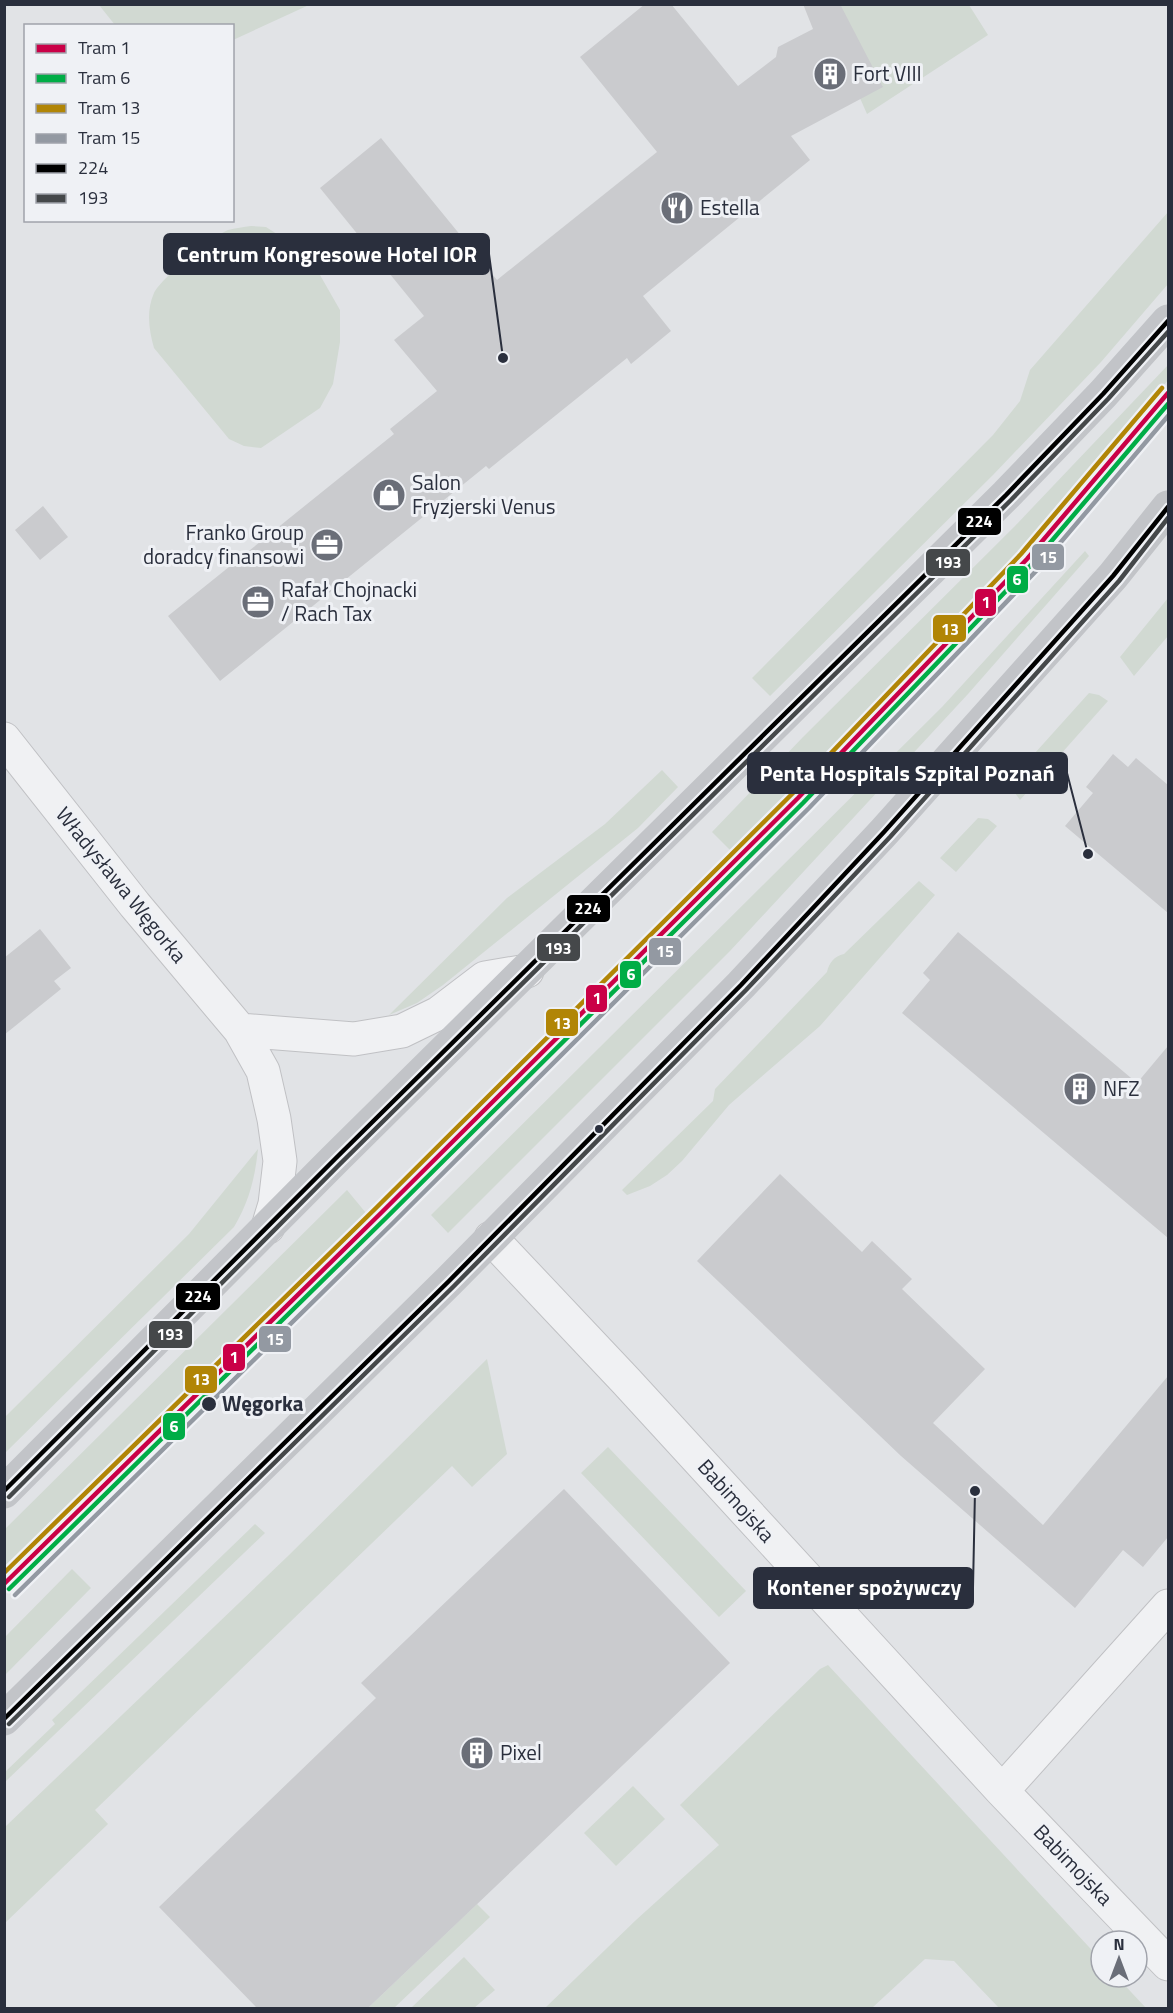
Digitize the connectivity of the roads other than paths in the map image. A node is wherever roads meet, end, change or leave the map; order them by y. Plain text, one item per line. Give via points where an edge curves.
1 (1168, 321) edge
2 (1168, 507) edge
3 (4, 739) edge
4 (527, 971) junction
5 (240, 1030) junction
6 (267, 1227) junction
7 (491, 1238) junction
8 (4, 1492) edge
9 (1168, 1606) edge
10 (4, 1719) edge
11 (1002, 1791) junction
12 (1168, 1964) edge

1 - 4 street via 1006,495
2 - 7 street via 1113,576 884,832 741,985
3 - 5 street, Władysława Węgorka
4 - 5 street via 485,978 439,1013 402,1031 354,1040
4 - 6 street
5 - 6 street, Władysława Węgorka via 263,1071 280,1161 275,1204
6 - 8 street
7 - 10 street
7 - 11 street, Babimojska
9 - 11 street
11 - 12 street, Babimojska

